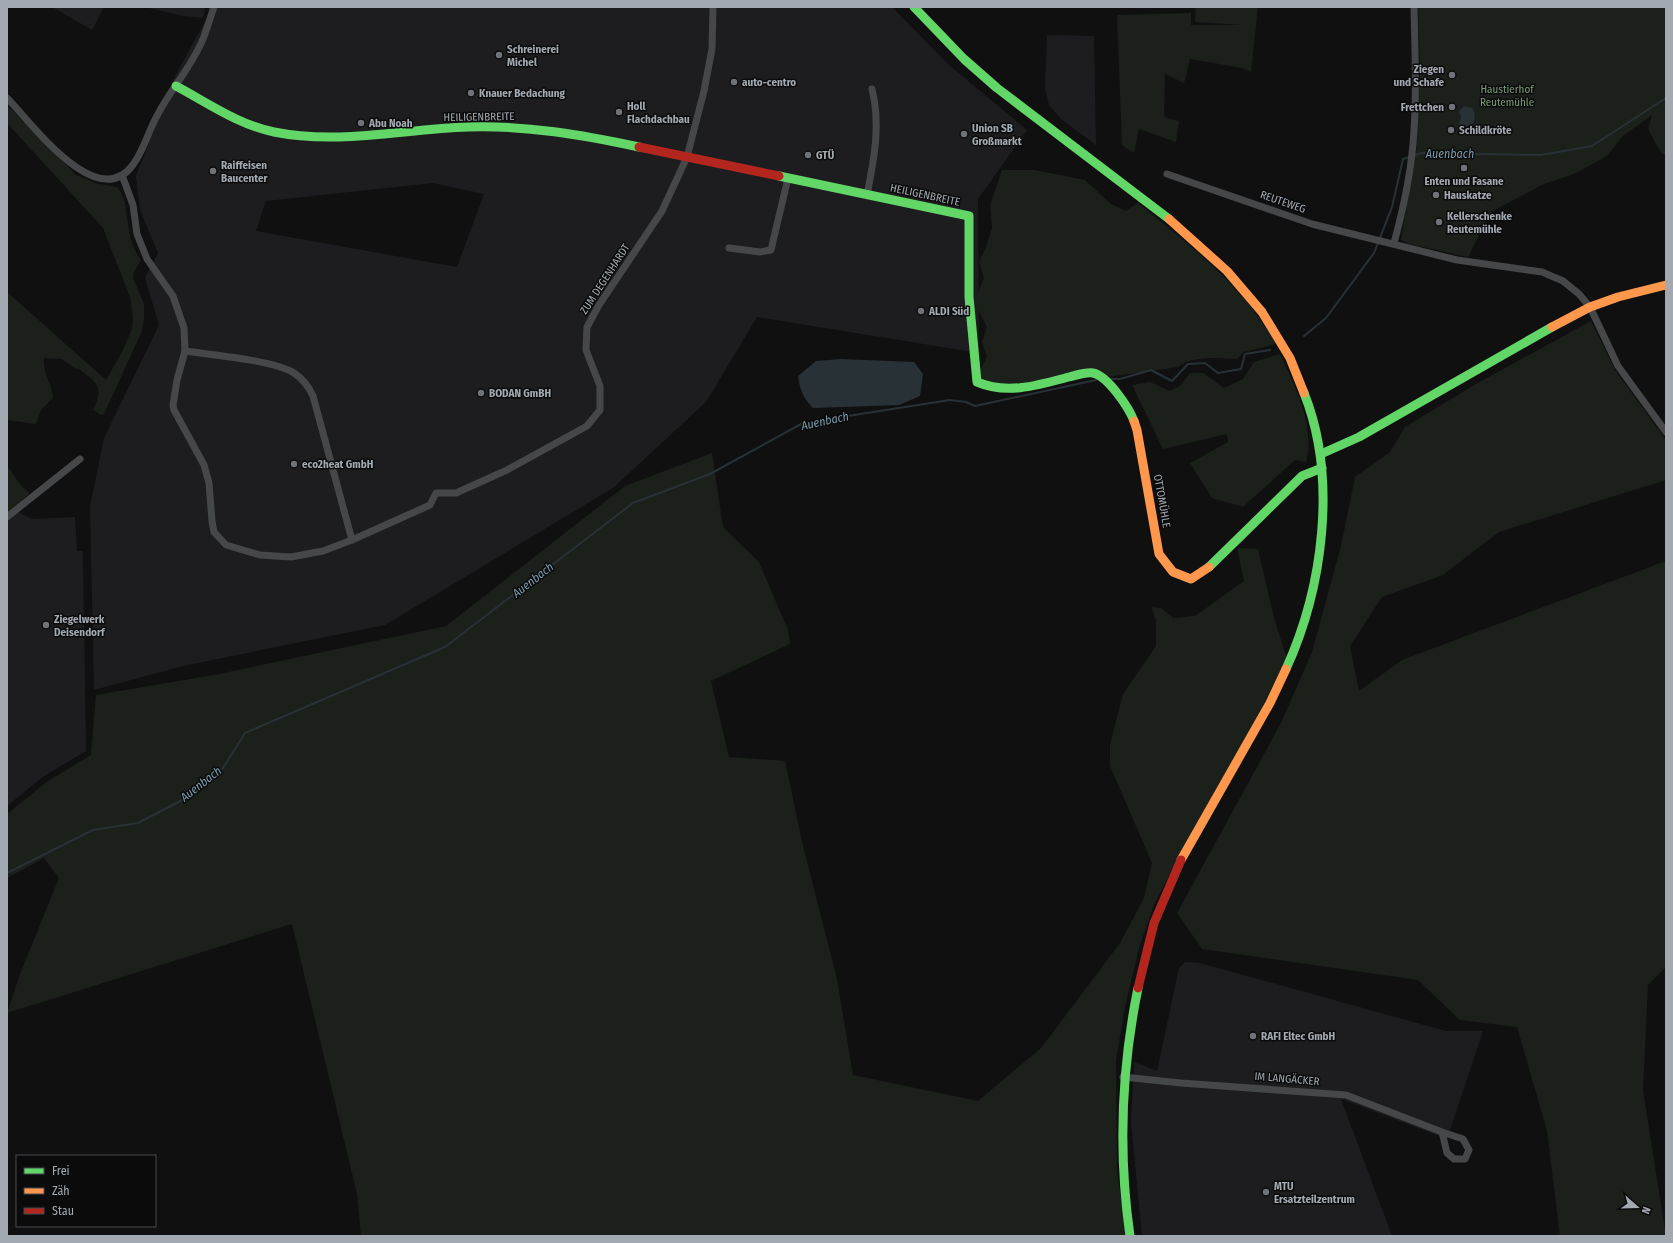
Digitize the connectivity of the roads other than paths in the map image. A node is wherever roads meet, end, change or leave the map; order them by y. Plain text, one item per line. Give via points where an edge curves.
1 (214, 7) edge
2 (713, 7) edge
3 (914, 7) edge
4 (1414, 7) edge
5 (176, 86) junction
6 (872, 89) dead end
7 (7, 98) edge
8 (687, 157) junction
9 (1167, 174) dead end
10 (122, 175) junction
11 (788, 178) junction
12 (867, 195) junction
13 (1394, 243) junction
14 (728, 248) dead end
15 (1666, 285) edge
16 (1590, 307) junction
17 (185, 351) junction
18 (977, 382) joint
19 (1666, 432) edge
20 (1321, 454) junction
21 (80, 460) dead end
22 (1322, 468) junction
23 (7, 517) edge
24 (352, 540) junction
25 (1123, 1077) junction
26 (1442, 1132) dead end
27 (1130, 1236) edge

1 - 5 street via 203,40
2 - 8 street, ZUM DEGENHARDT via 712,49
3 - 20 street via 965,60 1181,229 1243,288 1263,313 1296,372 1314,421
4 - 13 street via 1413,144 1405,201
5 - 8 street, HEILIGENBREITE via 248,125 302,136 330,138 467,127 500,127 577,134
5 - 10 street via 158,113 132,167
6 - 12 street via 876,104 876,147
7 - 10 street via 80,171 93,177 108,179
8 - 11 street, HEILIGENBREITE
8 - 24 street, ZUM DEGENHARDT via 662,211 587,327 586,350 600,386 600,410 587,426 520,463 456,493 436,494 430,505
9 - 13 street, REUTEWEG via 1312,224
10 - 17 street via 147,259 173,296 184,328
11 - 12 street, HEILIGENBREITE
11 - 14 street via 771,250 760,252
12 - 18 street, HEILIGENBREITE via 969,216 969,297
13 - 16 street, REUTEWEG via 1457,260 1542,272 1563,281
15 - 16 street
16 - 19 street, REUTEWEG via 1618,366
16 - 20 street via 1530,338 1359,437
17 - 24 street via 280,368 295,374 306,384 313,396
17 - 24 street via 173,405 204,465 209,483 214,532 221,542 231,548 254,554 291,557 323,551
18 - 22 street, OTTOMÜHLE via 991,388 1006,389 1081,374 1093,373 1100,376 1131,411 1137,430 1159,554 1173,572 1191,579 1208,568 1302,476
20 - 22 street
21 - 23 street
22 - 25 street via 1325,510 1320,560 1300,636 1271,701 1193,838 1156,917 1129,1028
25 - 26 street, IM LANGÄCKER via 1346,1095
25 - 27 street via 1122,1168

